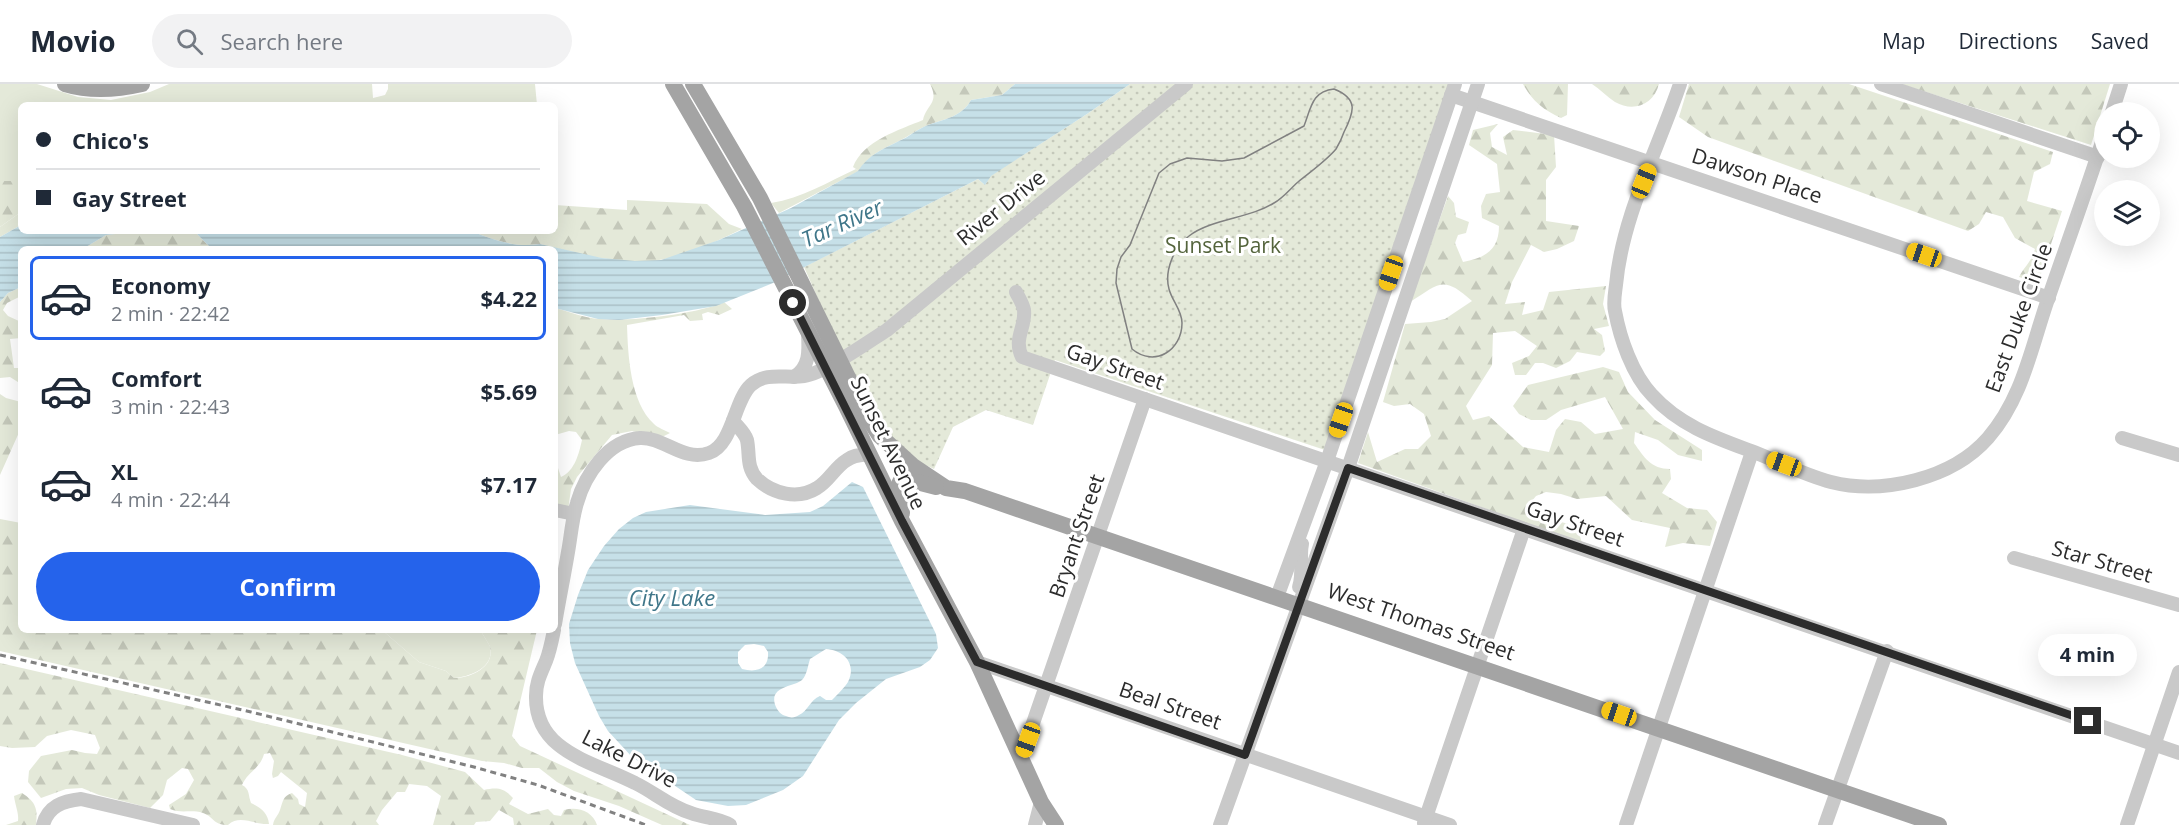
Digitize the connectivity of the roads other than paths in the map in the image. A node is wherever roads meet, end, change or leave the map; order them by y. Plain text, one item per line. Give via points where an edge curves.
1 (65, 84) edge
2 (142, 84) edge
3 (673, 84) edge
4 (693, 84) edge
5 (1185, 84) edge
6 (1478, 84) edge
7 (1680, 84) edge
8 (1881, 84) edge
9 (2121, 84) edge
10 (1453, 89) edge
11 (1472, 101) junction
12 (2115, 102) edge
13 (2094, 156) edge
14 (1651, 163) junction
15 (2094, 166) edge
16 (1016, 292) dead end
17 (2049, 297) junction
18 (808, 332) junction
19 (833, 363) junction
20 (794, 376) junction
21 (1145, 399) junction
22 (734, 421) junction
23 (2122, 438) dead end
24 (1752, 452) junction
25 (869, 454) junction
26 (2179, 455) edge
27 (1327, 461) junction
28 (1348, 468) junction
29 (946, 488) junction
30 (558, 511) edge
31 (574, 514) junction
32 (902, 521) junction
33 (1524, 529) junction
34 (1099, 537) junction
35 (2014, 558) dead end
36 (1704, 591) junction
37 (1290, 602) junction
38 (2179, 605) edge
39 (558, 607) edge
40 (553, 633) edge
41 (1887, 651) junction
42 (977, 662) junction
43 (1478, 665) junction
44 (2179, 672) edge
45 (1047, 686) junction
46 (1659, 729) junction
47 (2155, 744) junction
48 (2179, 753) edge
49 (1245, 755) junction
50 (1021, 758) junction
51 (1837, 791) junction
52 (1041, 802) junction
53 (1425, 821) edge
54 (43, 825) edge
55 (192, 825) edge
56 (730, 825) edge
57 (1035, 825) edge
58 (1056, 825) edge
59 (1221, 825) edge
60 (1450, 825) edge
61 (1626, 825) edge
62 (1825, 825) edge
63 (1939, 825) edge
64 (2127, 825) edge

1 - 2 main road via 81,89 119,89
3 - 18 main road, Sunset Avenue via 744,206
4 - 19 main road, West Thomas Street via 760,198 809,295
5 - 19 street, River Drive via 887,330
6 - 11 street
7 - 14 street, East Duke Circle
8 - 13 street
9 - 12 street
10 - 11 street, Dawson Place
10 - 27 street
11 - 14 street, Dawson Place
11 - 28 street
14 - 17 street, Dawson Place
14 - 24 street, East Duke Circle via 1629,218 1617,272 1614,308 1623,342 1650,393 1674,416 1708,436
15 - 17 street, East Duke Circle
16 - 21 street, Gay Street via 1024,308 1017,347 1022,357
17 - 24 street, East Duke Circle via 2016,396 2004,417 1987,440 1935,474 1899,485 1832,482
18 - 19 main road, Sunset Avenue
18 - 20 street via 807,363
19 - 20 street via 804,376
19 - 25 main road, Sunset Avenue
19 - 29 main road, West Thomas Street via 879,435 913,466
20 - 22 street via 771,376 750,386
21 - 27 street, Gay Street
21 - 34 street, Bryant Street
22 - 25 street via 747,440 749,466 756,477 777,491 804,494 817,488 848,458
22 - 31 street via 716,449 708,453 686,454 651,439 627,440 618,445 598,463 583,486
23 - 26 street
24 - 36 street
25 - 32 main road, Sunset Avenue
27 - 28 street, Gay Street
27 - 37 street via 1308,513 1301,546 1301,580
28 - 33 street, Gay Street
28 - 37 street
29 - 32 main road via 901,480
29 - 34 main road, West Thomas Street
30 - 31 street
31 - 39 street
32 - 42 main road, Sunset Avenue
33 - 36 street, Gay Street
33 - 43 street
34 - 37 main road, West Thomas Street
34 - 45 street, Bryant Street
35 - 38 street, Star Street
36 - 41 street, Gay Street
36 - 46 street
37 - 43 main road, West Thomas Street
37 - 49 street
40 - 56 street, Lake Drive via 536,696 543,728 554,740 587,764 615,772 670,805
41 - 47 street, Gay Street
41 - 51 street
42 - 45 street, Beal Street
42 - 50 main road, Sunset Avenue
43 - 46 main road, West Thomas Street
43 - 53 street
44 - 47 street
45 - 49 street, Beal Street
45 - 50 street, Bryant Street
46 - 51 main road, West Thomas Street
46 - 61 street
47 - 48 street, Gay Street
47 - 64 street
49 - 53 street, Beal Street
49 - 59 street
50 - 52 main road, Sunset Avenue
51 - 62 street
51 - 63 main road, West Thomas Street
52 - 57 street
52 - 58 main road, Sunset Avenue
53 - 60 street, Beal Street
54 - 55 street via 53,808 68,800 81,799

